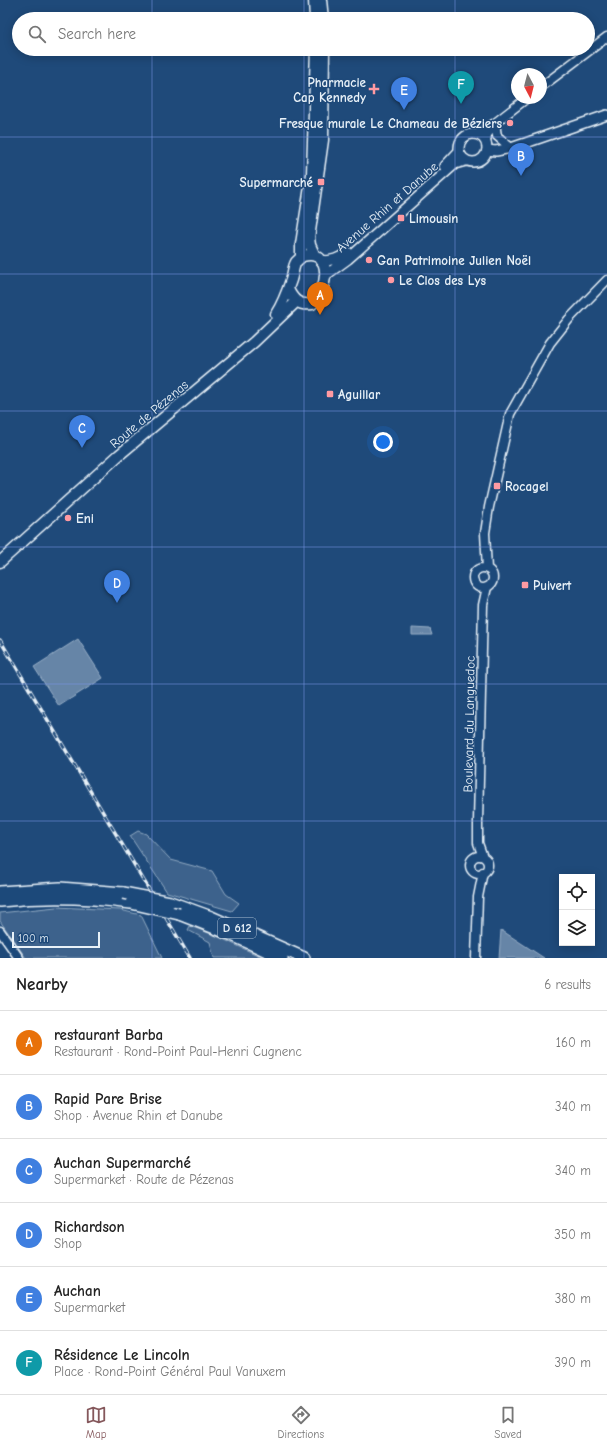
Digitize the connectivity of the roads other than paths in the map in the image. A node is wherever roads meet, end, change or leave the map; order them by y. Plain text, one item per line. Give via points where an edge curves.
1 (314, 0) edge
2 (321, 0) edge
3 (315, 12) edge
4 (322, 12) edge
5 (607, 37) edge
6 (595, 46) edge
7 (316, 56) edge
8 (324, 56) edge
9 (582, 56) edge
10 (316, 62) junction
11 (547, 82) edge
12 (324, 102) junction
13 (519, 104) edge
14 (607, 114) edge
15 (495, 123) junction
16 (314, 128) junction
17 (477, 134) junction
18 (487, 146) junction
19 (511, 148) junction
20 (459, 151) junction
21 (322, 154) junction
22 (466, 161) junction
23 (302, 257) junction
24 (318, 258) junction
25 (326, 275) junction
26 (607, 280) edge
27 (288, 289) junction
28 (296, 302) junction
29 (225, 366) junction
30 (485, 551) junction
31 (0, 562) edge
32 (487, 569) junction
33 (478, 570) junction
34 (478, 586) junction
35 (487, 587) junction
36 (483, 605) junction
37 (478, 843) junction
38 (483, 857) junction
39 (473, 858) junction
40 (473, 871) junction
41 (483, 872) junction
42 (0, 892) edge
43 (478, 897) junction
44 (0, 901) edge
45 (0, 931) edge
46 (19, 958) edge
47 (282, 958) edge
48 (304, 958) edge
49 (476, 958) edge

1 - 3 main road
2 - 4 main road
5 - 6 street
7 - 10 main road
8 - 12 main road
9 - 11 street
10 - 12 main road via 320,62 321,67
10 - 16 main road
12 - 21 main road
13 - 15 street
14 - 19 main road
15 - 17 street
15 - 18 street via 488,135
15 - 19 street via 497,136
16 - 21 main road
16 - 23 main road via 312,174 301,244
17 - 18 main road
17 - 20 main road via 466,135 461,140
18 - 19 main road via 496,152
18 - 22 main road via 486,154 480,161
20 - 22 main road
20 - 24 main road, Avenue Rhin et Danube via 417,193 341,258
21 - 24 main road via 309,238 310,246
22 - 25 main road, Avenue Rhin et Danube via 455,164 348,259
23 - 24 main road
23 - 27 main road via 296,262
24 - 25 main road via 325,267
25 - 28 main road via 318,299 312,304 305,305
26 - 30 street via 569,319 550,343 510,414 491,492
27 - 28 main road
27 - 29 main road via 273,319
28 - 29 main road
29 - 31 main road, Route de Pézenas via 119,455
30 - 32 street
30 - 33 street
32 - 33 street
32 - 35 street via 492,573 493,579
33 - 34 street via 474,578
34 - 35 street
34 - 36 street, Boulevard du Languedoc
35 - 36 street, Boulevard du Languedoc
36 - 37 street, Boulevard du Languedoc
37 - 38 street, Boulevard du Languedoc
37 - 39 street, Boulevard du Languedoc
38 - 39 street
38 - 41 street via 487,867
39 - 40 street via 470,865
40 - 41 street
40 - 43 street
41 - 43 street
42 - 48 highway, D 612, bridge via 60,888 123,893 170,902
43 - 49 street
44 - 47 highway, D 612, bridge via 63,897 132,903 179,914
45 - 46 street

